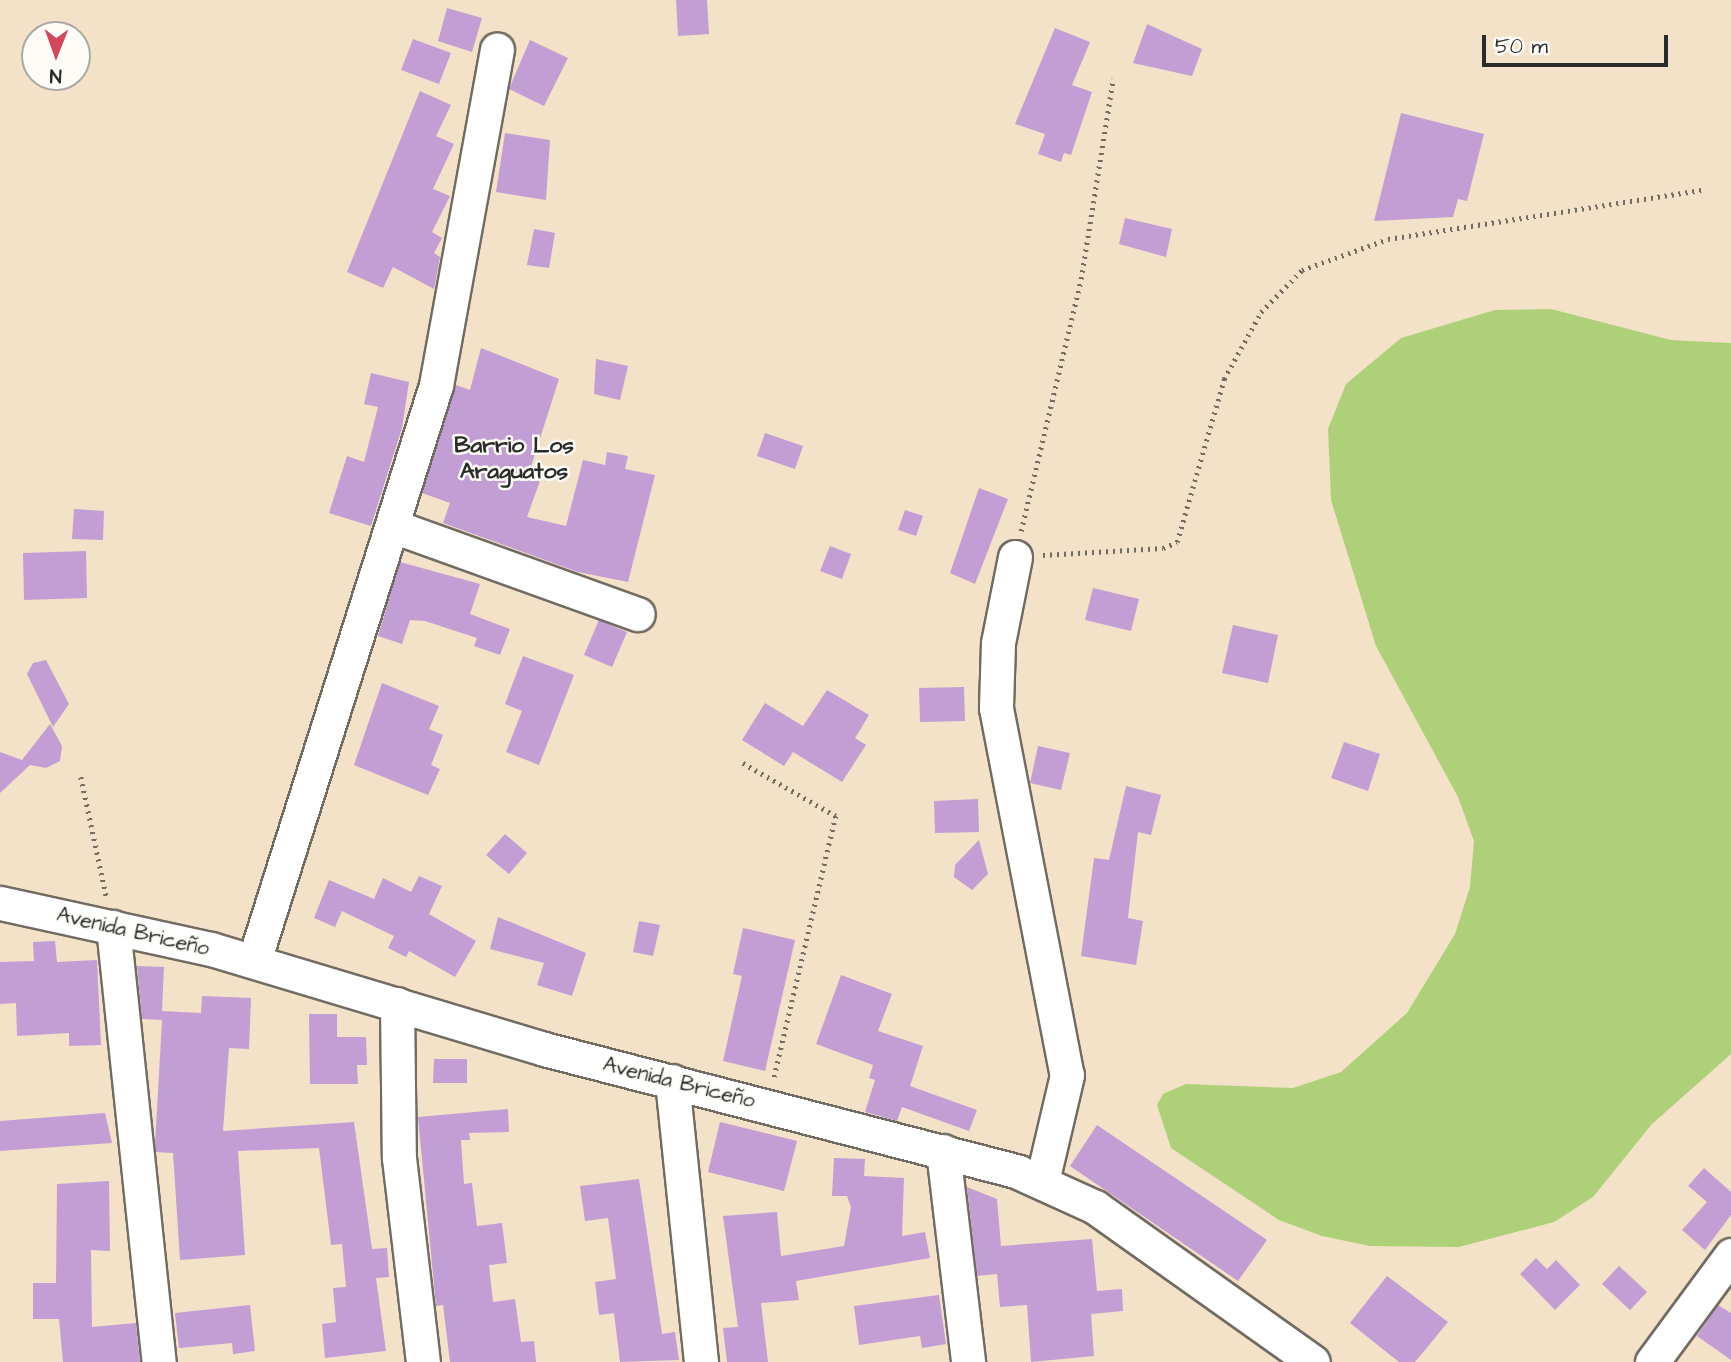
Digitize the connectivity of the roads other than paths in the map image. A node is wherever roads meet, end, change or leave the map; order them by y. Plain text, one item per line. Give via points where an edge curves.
1 (497, 50) dead end
2 (393, 526) junction
3 (1014, 557) road end
4 (638, 614) dead end
5 (0, 903) edge
6 (113, 927) junction
7 (254, 961) junction
8 (397, 1004) junction
9 (672, 1081) junction
10 (943, 1152) junction
11 (1042, 1182) junction
12 (1731, 1255) edge
13 (159, 1362) edge
14 (423, 1362) edge
15 (701, 1362) edge
16 (968, 1362) edge
17 (1313, 1362) edge
18 (1652, 1362) edge

1 - 2 street via 449,332
2 - 4 street
2 - 7 street
3 - 11 street via 998,643 996,708 1068,1074
5 - 6 street, Avenida Briceño
6 - 7 street, Avenida Briceño
6 - 13 street
7 - 8 street, Avenida Briceño
8 - 9 street, Avenida Briceño
8 - 14 street via 399,1158
9 - 10 street, Avenida Briceño
9 - 15 street
10 - 11 street, Avenida Briceño
10 - 16 street
11 - 17 street, Avenida Briceño via 1128,1229
12 - 18 street

